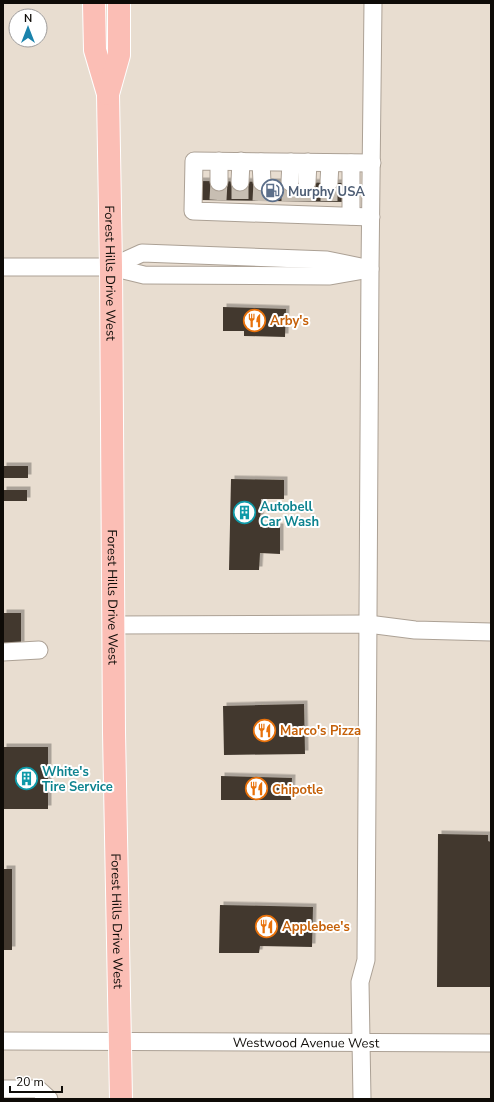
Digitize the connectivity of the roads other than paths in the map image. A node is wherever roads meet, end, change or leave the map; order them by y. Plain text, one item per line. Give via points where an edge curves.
1 (94, 3) edge
2 (119, 3) edge
3 (373, 3) edge
4 (108, 94) junction
5 (219, 161) junction
6 (241, 161) junction
7 (261, 162) junction
8 (291, 162) junction
9 (308, 162) junction
10 (330, 163) junction
11 (351, 163) junction
12 (372, 163) junction
13 (219, 182) tunnel mouth
14 (240, 182) tunnel mouth
15 (262, 182) tunnel mouth
16 (290, 182) tunnel mouth
17 (307, 182) tunnel mouth
18 (329, 182) tunnel mouth
19 (351, 216) junction
20 (371, 218) junction
21 (3, 267) edge
22 (111, 267) junction
23 (370, 269) junction
24 (368, 624) junction
25 (113, 625) junction
26 (491, 632) edge
27 (39, 650) dead end
28 (3, 652) edge
29 (3, 1041) edge
30 (121, 1041) junction
31 (362, 1043) junction
32 (491, 1043) edge
33 (3, 1089) edge
34 (49, 1099) edge
35 (122, 1099) edge
36 (362, 1099) edge

1 - 4 main road, Forest Hills Drive West via 95,50
2 - 4 main road, Forest Hills Drive West via 119,55
3 - 12 street
4 - 22 main road, Forest Hills Drive West
5 - 6 street
5 - 13 street
5 - 19 street via 194,161 193,211 218,206 298,208 329,209
6 - 7 street
6 - 14 street
7 - 8 street
7 - 15 street
8 - 9 street
8 - 16 street
9 - 10 street
9 - 17 street
10 - 11 street
10 - 18 street
11 - 12 street
11 - 19 street
12 - 20 street
19 - 20 street
20 - 23 street
21 - 22 street
22 - 23 street via 144,275 330,276
22 - 25 main road, Forest Hills Drive West
23 - 24 street
24 - 25 street
24 - 26 street via 415,630
24 - 31 street via 366,960 360,982
25 - 30 main road, Forest Hills Drive West
27 - 28 street
29 - 30 street, Westwood Avenue West
30 - 31 street, Westwood Avenue West
30 - 35 main road, Forest Hills Drive West
31 - 32 street, Westwood Avenue West
31 - 36 street
33 - 34 street via 38,1088

